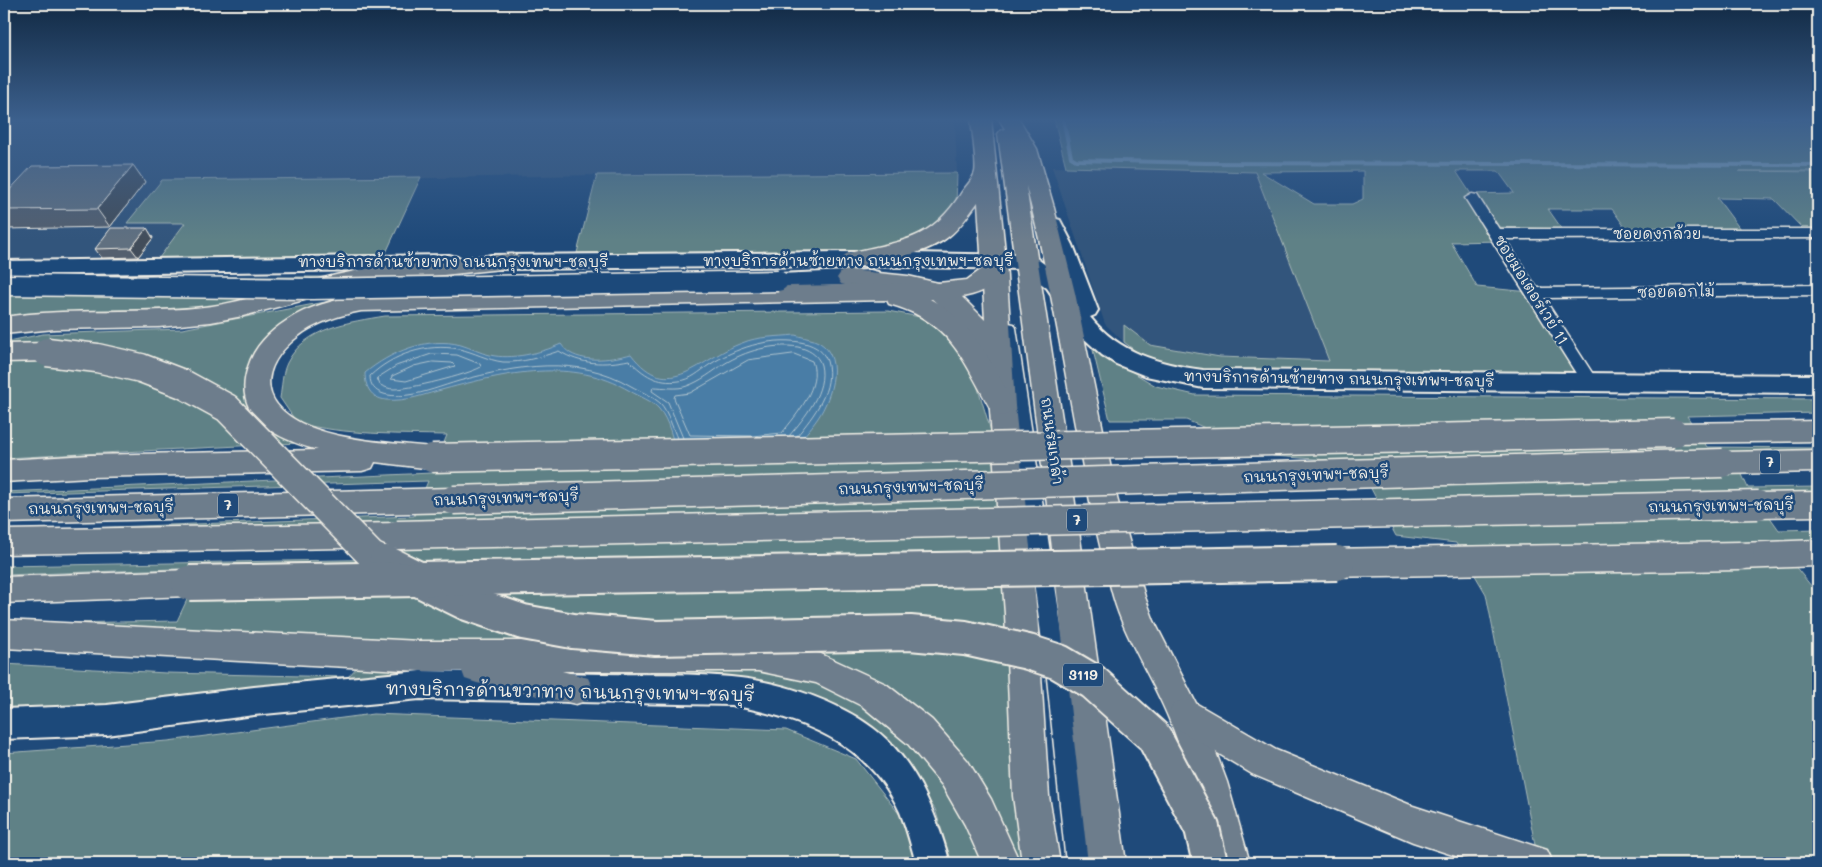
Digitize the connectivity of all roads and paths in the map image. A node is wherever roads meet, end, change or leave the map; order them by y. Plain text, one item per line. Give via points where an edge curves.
1 (985, 159) edge
2 (1012, 159) edge
3 (1030, 159) edge
4 (986, 172) junction
5 (1472, 198) dead end
6 (1042, 204) junction
7 (1818, 233) edge
8 (1496, 234) junction
9 (513, 262) junction
10 (994, 266) junction
11 (1027, 267) junction
12 (4, 268) edge
13 (852, 268) junction
14 (4, 285) edge
15 (1818, 290) edge
16 (938, 292) junction
17 (1063, 293) junction
18 (1533, 293) junction
19 (871, 294) junction
20 (4, 326) edge
21 (4, 353) edge
22 (1120, 356) junction
23 (1000, 374) junction
24 (1590, 382) junction
25 (1818, 384) edge
26 (1002, 406) junction
27 (1818, 431) edge
28 (432, 458) junction
29 (1818, 461) edge
30 (4, 471) edge
31 (1818, 504) edge
32 (4, 511) edge
33 (4, 542) edge
34 (1818, 553) edge
35 (1746, 556) junction
36 (1818, 572) edge
37 (4, 590) edge
38 (4, 634) edge
39 (420, 656) junction
40 (576, 689) junction
41 (1186, 715) junction
42 (4, 724) edge
43 (1101, 861) edge
44 (1038, 862) edge
45 (933, 863) edge
46 (1001, 863) edge
47 (1210, 863) edge
48 (1231, 863) edge
49 (1534, 863) edge

1 - 4 main road
2 - 11 main road, ถนนร่มเกล้า / 3119
3 - 6 main road
4 - 10 main road
4 - 13 main road via 963,206 939,232
5 - 8 street, ซอยมอเตอร์เวย์ 11
6 - 17 main road
6 - 22 main road via 1061,240 1090,317
7 - 8 street, ซอยดงกล้วย
8 - 18 street, ซอยมอเตอร์เวย์ 11
9 - 12 main road, ทางบริการด้านซ้ายทาง ถนนกรุงเทพฯ-ชลบุรี
9 - 13 main road, ทางบริการด้านซ้ายทาง ถนนกรุงเทพฯ-ชลบุรี
9 - 20 main road via 365,278 210,314 64,319
10 - 11 main road, ทางบริการด้านซ้ายทาง ถนนกรุงเทพฯ-ชลบุรี
10 - 13 main road, ทางบริการด้านซ้ายทาง ถนนกรุงเทพฯ-ชลบุรี
10 - 16 main road via 984,282 972,288
10 - 23 main road
10 - 43 street via 1012,353 1058,678
11 - 17 main road, ทางบริการด้านซ้ายทาง ถนนกรุงเทพฯ-ชลบุรี via 1049,277
11 - 43 main road, ถนนร่มเกล้า / 3119, bridge via 1060,496
13 - 14 main road, ทางบริการด้านซ้ายทาง ถนนกรุงเทพฯ-ชลบุรี, bridge via 778,281 312,289
13 - 16 main road
15 - 18 street, ซอยดอกไม้
16 - 19 main road
16 - 23 main road via 974,322
17 - 22 main road, ทางบริการด้านซ้ายทาง ถนนกรุงเทพฯ-ชลบุรี via 1096,339
17 - 41 main road via 1102,498 1129,598 1142,632
18 - 24 street, ซอยมอเตอร์เวย์ 11
19 - 26 main road via 906,300 945,318 967,342
19 - 28 main road via 361,303 338,307 292,328 272,345 259,366 255,389 263,408 279,424 345,446
21 - 47 main road, bridge via 88,355 130,363 202,394 227,408 372,556 467,603 523,622 573,631 656,638 910,634 965,638 1058,662 1093,682 1154,737 1202,828
22 - 24 main road, ทางบริการด้านซ้ายทาง ถนนกรุงเทพฯ-ชลบุรี via 1148,369 1203,379
23 - 26 main road
24 - 25 main road, ทางบริการด้านซ้ายทาง ถนนกรุงเทพฯ-ชลบุรี
26 - 44 main road via 1021,614
27 - 28 main road, bridge
28 - 30 main road
29 - 32 main road, ถนนกรุงเทพฯ-ชลบุรี / 7, bridge
31 - 33 main road, ถนนกรุงเทพฯ-ชลบุรี / 7, bridge
34 - 35 main road
35 - 36 main road
35 - 37 main road, bridge
38 - 39 main road
39 - 40 main road
39 - 46 main road via 758,656 821,669 874,695 920,732 955,774 978,812
40 - 42 main road, ทางบริการด้านขวาทาง ถนนกรุงเทพฯ-ชลบุรี via 389,686 107,720
40 - 45 main road, ทางบริการด้านขวาทาง ถนนกรุงเทพฯ-ชลบุรี via 732,691 800,705 868,743 891,768 924,828
41 - 48 main road via 1209,782
41 - 49 main road via 1273,766 1413,824

